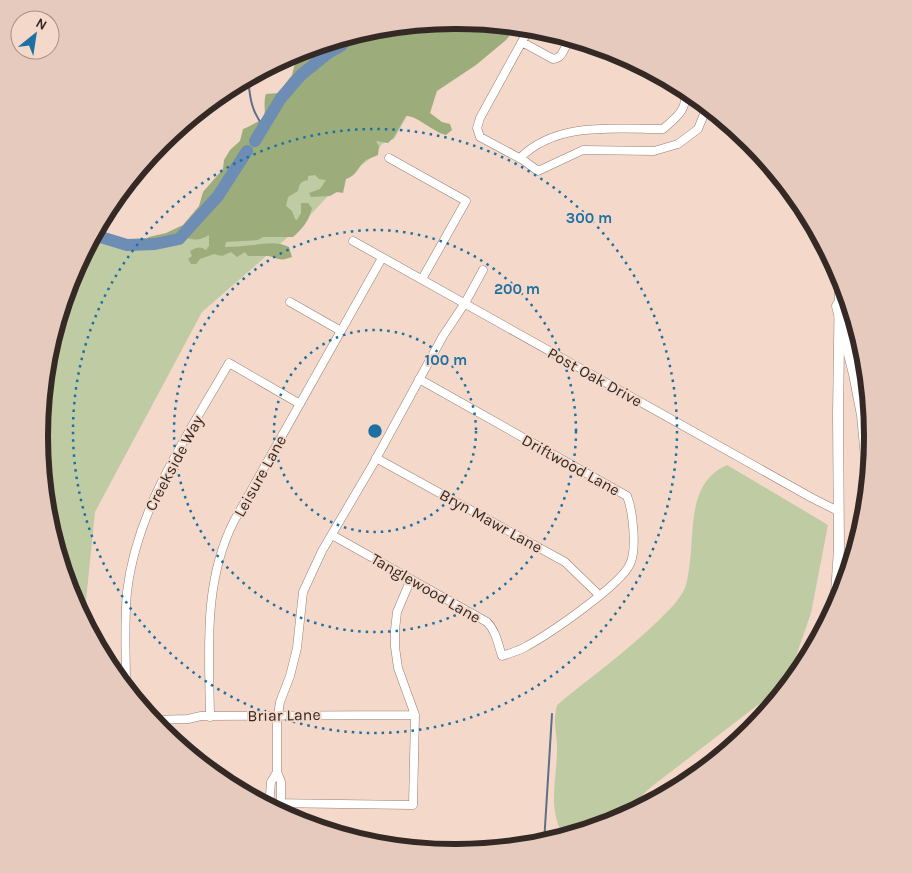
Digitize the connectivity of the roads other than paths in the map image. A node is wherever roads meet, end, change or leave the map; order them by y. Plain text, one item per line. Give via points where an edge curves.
1 (526, 35) edge
2 (522, 42) junction
3 (567, 44) edge
4 (686, 99) edge
5 (704, 113) edge
6 (389, 158) dead end
7 (520, 158) junction
8 (354, 241) dead end
9 (382, 258) junction
10 (483, 270) dead end
11 (422, 279) junction
12 (839, 297) edge
13 (290, 302) dead end
14 (465, 303) junction
15 (839, 306) junction
16 (341, 331) junction
17 (420, 379) junction
18 (300, 404) junction
19 (863, 410) edge
20 (376, 458) junction
21 (838, 511) junction
22 (332, 535) junction
23 (411, 579) junction
24 (837, 583) edge
25 (599, 595) junction
26 (502, 656) joint
27 (126, 676) edge
28 (278, 715) junction
29 (415, 715) junction
30 (210, 717) junction
31 (163, 720) edge
32 (277, 772) junction
33 (270, 799) edge
34 (281, 804) edge
35 (291, 809) edge

1 - 2 street
2 - 3 street via 553,58 560,57
2 - 7 street via 480,118 478,128 480,137
4 - 7 street via 677,117 663,129 576,130 530,148
5 - 7 street via 698,129 678,144 654,151 584,150 538,171
6 - 11 street via 466,201
8 - 9 street, Post Oak Drive
9 - 11 street, Post Oak Drive
9 - 16 street, Leisure Lane
10 - 14 street
11 - 14 street, Post Oak Drive
12 - 15 main road
13 - 16 street
14 - 17 street
14 - 21 street, Post Oak Drive
15 - 19 highway
15 - 21 main road
16 - 18 street, Leisure Lane
17 - 20 street
17 - 25 street, Driftwood Lane via 627,496 633,516 632,560 620,578
18 - 27 street, Creekside Way via 229,363 156,492 142,528 127,593
18 - 30 street, Leisure Lane via 234,521 221,551 210,613
20 - 22 street
20 - 25 street, Bryn Mawr Lane via 565,562
21 - 24 main road
22 - 23 street, Tanglewood Lane
22 - 28 street via 303,592 297,648
23 - 26 street, Tanglewood Lane via 487,622 492,627
23 - 29 street via 397,612 394,630 398,668
25 - 26 street, Driftwood Lane via 525,647
28 - 29 street, Briar Lane
28 - 30 street, Briar Lane
28 - 32 street
29 - 35 street via 413,805
30 - 31 street, Briar Lane
32 - 33 street via 271,782
32 - 34 street via 281,782

